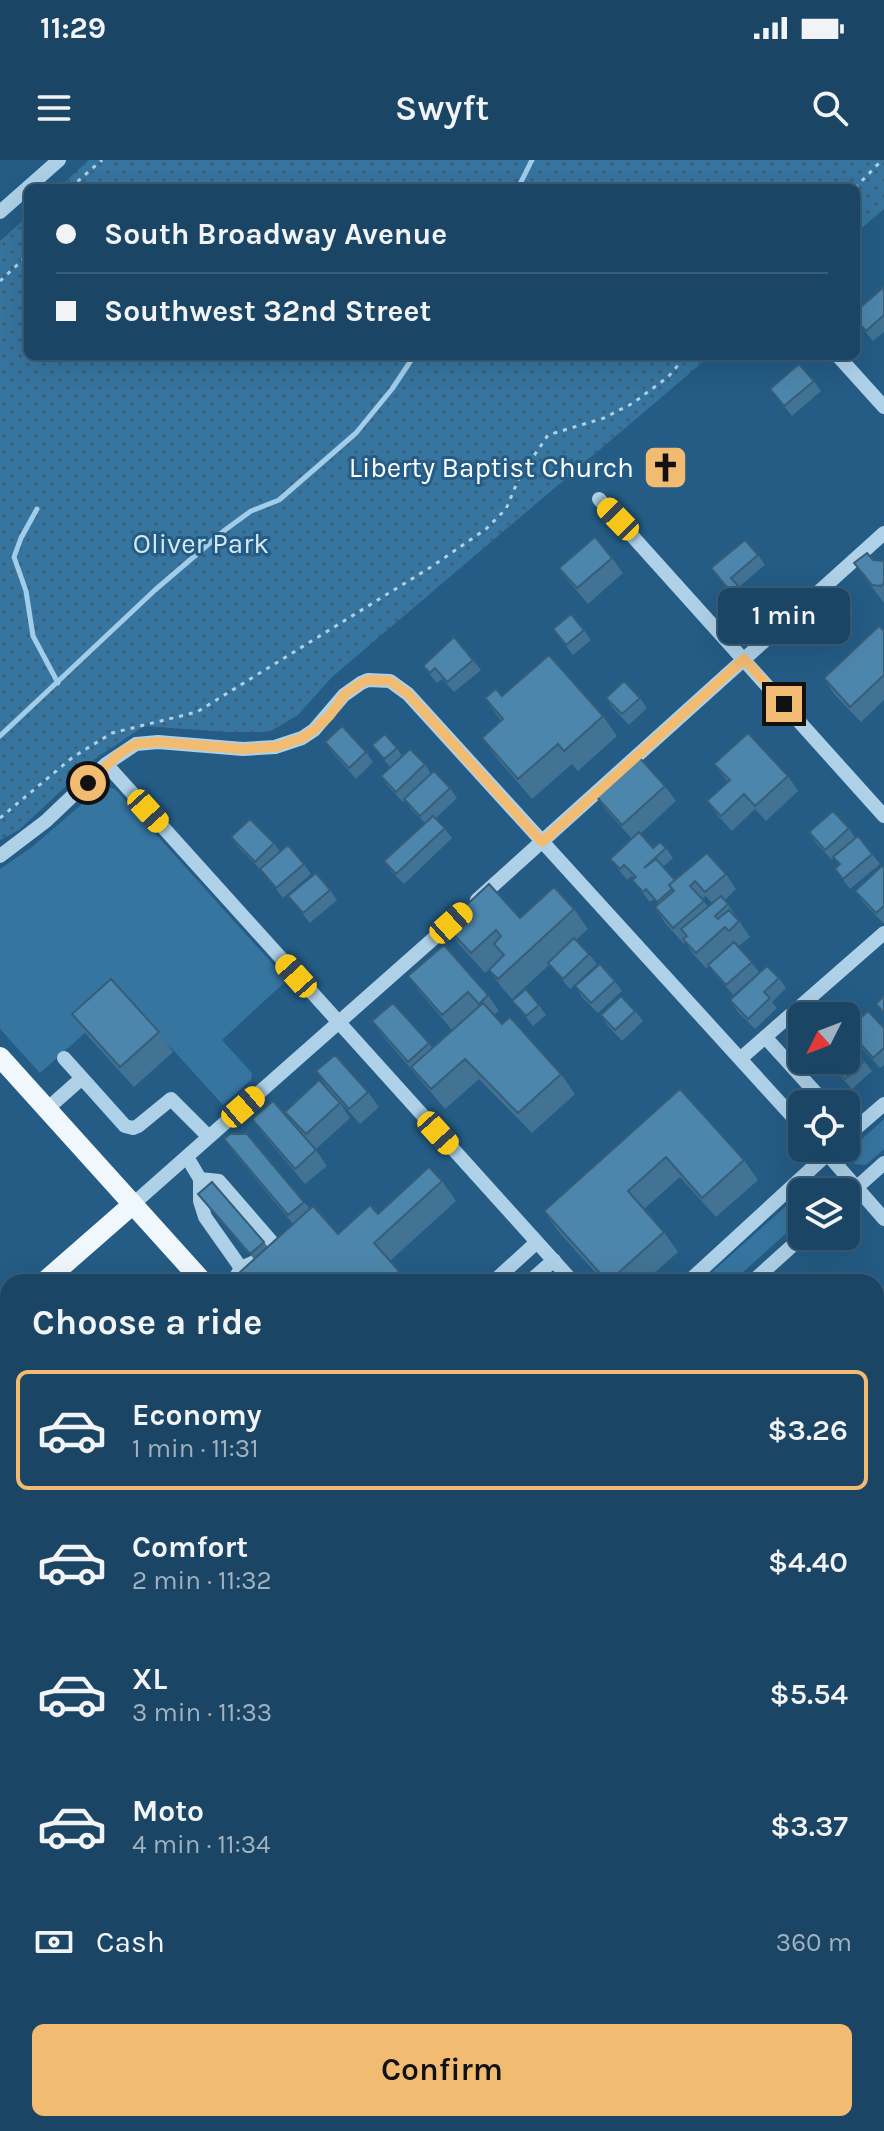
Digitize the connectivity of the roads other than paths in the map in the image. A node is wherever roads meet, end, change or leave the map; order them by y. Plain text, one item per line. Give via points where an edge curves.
1 (59, 160) edge
2 (32, 184) edge
3 (24, 191) edge
4 (0, 212) edge
5 (842, 360) edge
6 (884, 407) edge
7 (599, 499) dead end
8 (882, 537) edge
9 (744, 659) junction
10 (106, 764) junction
11 (884, 816) edge
12 (542, 842) junction
13 (0, 856) edge
14 (884, 933) edge
15 (339, 1024) junction
16 (765, 1037) junction
17 (0, 1057) edge
18 (64, 1058) dead end
19 (740, 1059) junction
20 (82, 1078) junction
21 (813, 1090) edge
22 (884, 1104) edge
23 (47, 1109) junction
24 (788, 1112) edge
25 (860, 1123) edge
26 (209, 1137) junction
27 (187, 1157) junction
28 (814, 1162) edge
29 (884, 1163) edge
30 (200, 1179) junction
31 (860, 1185) edge
32 (860, 1200) edge
33 (132, 1205) junction
34 (884, 1219) edge
35 (537, 1242) junction
36 (788, 1250) edge
37 (554, 1260) junction
38 (241, 1268) junction
39 (53, 1274) edge
40 (196, 1274) edge
41 (238, 1274) edge
42 (502, 1274) edge
43 (538, 1274) edge
44 (566, 1274) edge
45 (696, 1274) edge
46 (761, 1274) edge

1 - 2 street
3 - 4 street
5 - 6 street
7 - 9 street
8 - 9 street
9 - 11 street
9 - 12 street
10 - 12 street via 129,747 148,742 243,749 287,745 314,730 355,685 377,680 397,684 408,694
10 - 13 street
10 - 15 street
12 - 15 street
12 - 19 street
14 - 16 street
15 - 26 street
15 - 35 street
16 - 19 street
16 - 21 street
17 - 23 main road
18 - 20 street
19 - 24 street
20 - 23 street
20 - 26 street via 125,1126 138,1126 171,1099
22 - 25 street
23 - 33 main road
26 - 27 street
27 - 30 street
27 - 33 street
28 - 45 street
29 - 31 street
30 - 38 street via 205,1217
30 - 38 street via 219,1181 271,1241 266,1257
32 - 34 street
33 - 39 main road
33 - 40 main road
35 - 37 street
35 - 42 street
36 - 46 street
37 - 43 street
37 - 44 street
38 - 41 street

